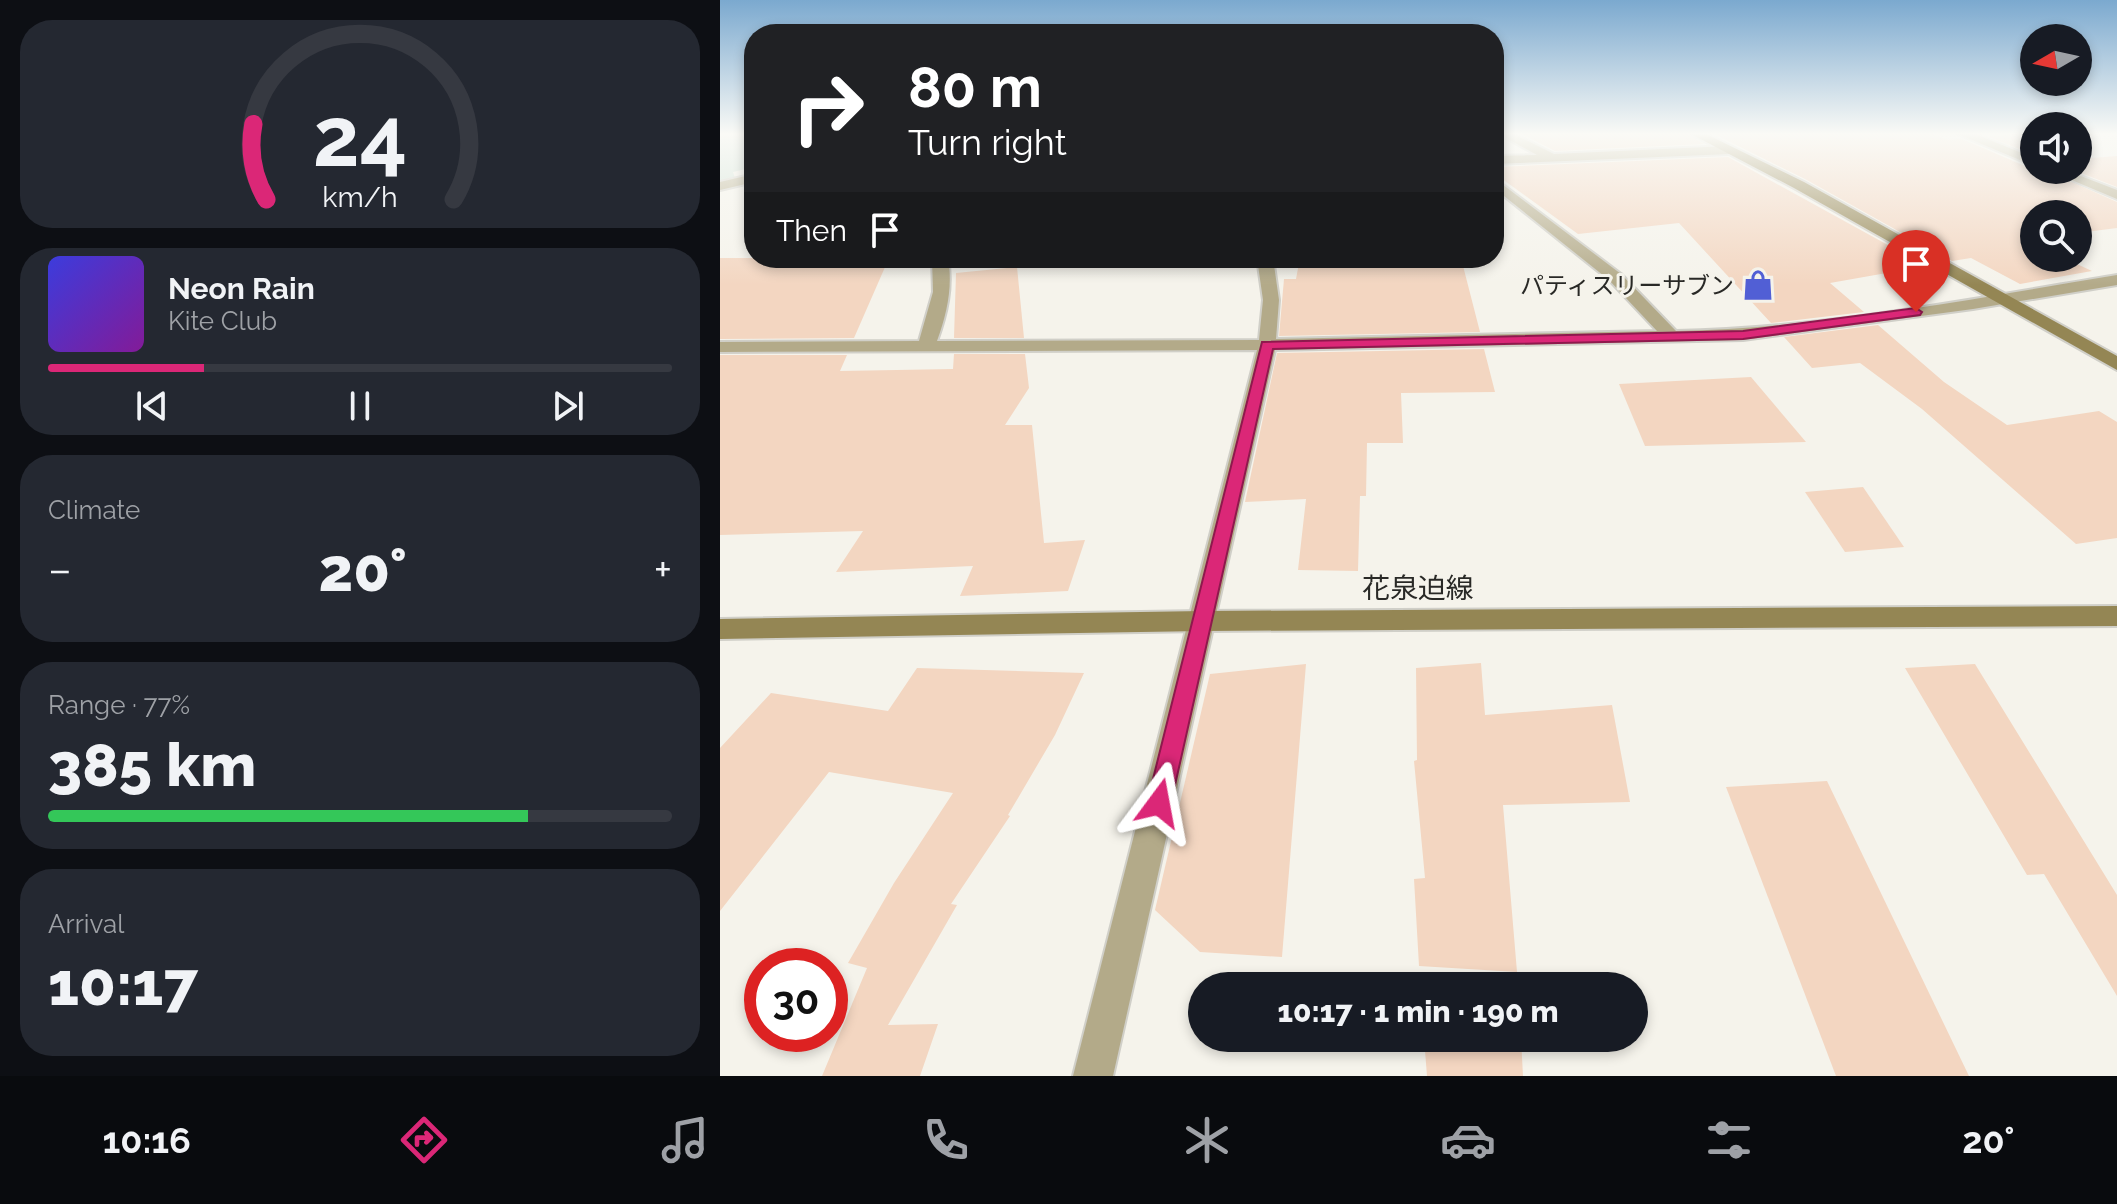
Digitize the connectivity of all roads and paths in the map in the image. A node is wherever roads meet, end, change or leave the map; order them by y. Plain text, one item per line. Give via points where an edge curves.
1 (1797, 184) edge
2 (2090, 184) edge
3 (1504, 190) edge
4 (2117, 195) edge
5 (942, 268) edge
6 (1266, 268) edge
7 (2117, 280) edge
8 (2004, 298) junction
9 (1672, 337) junction
10 (927, 345) junction
11 (1267, 345) junction
12 (720, 347) edge
13 (2117, 364) edge
14 (2117, 616) edge
15 (1203, 621) junction
16 (720, 629) edge
17 (1093, 1076) edge

1 - 8 main road
2 - 4 street
3 - 9 street via 1615,277
5 - 10 street via 939,307
6 - 11 street via 1271,300
7 - 8 street
8 - 9 street via 1801,329
8 - 13 main road
9 - 11 street
10 - 11 street
10 - 12 street
11 - 15 street
14 - 15 main road, 花泉迫線
15 - 16 main road, 花泉迫線
15 - 17 street

